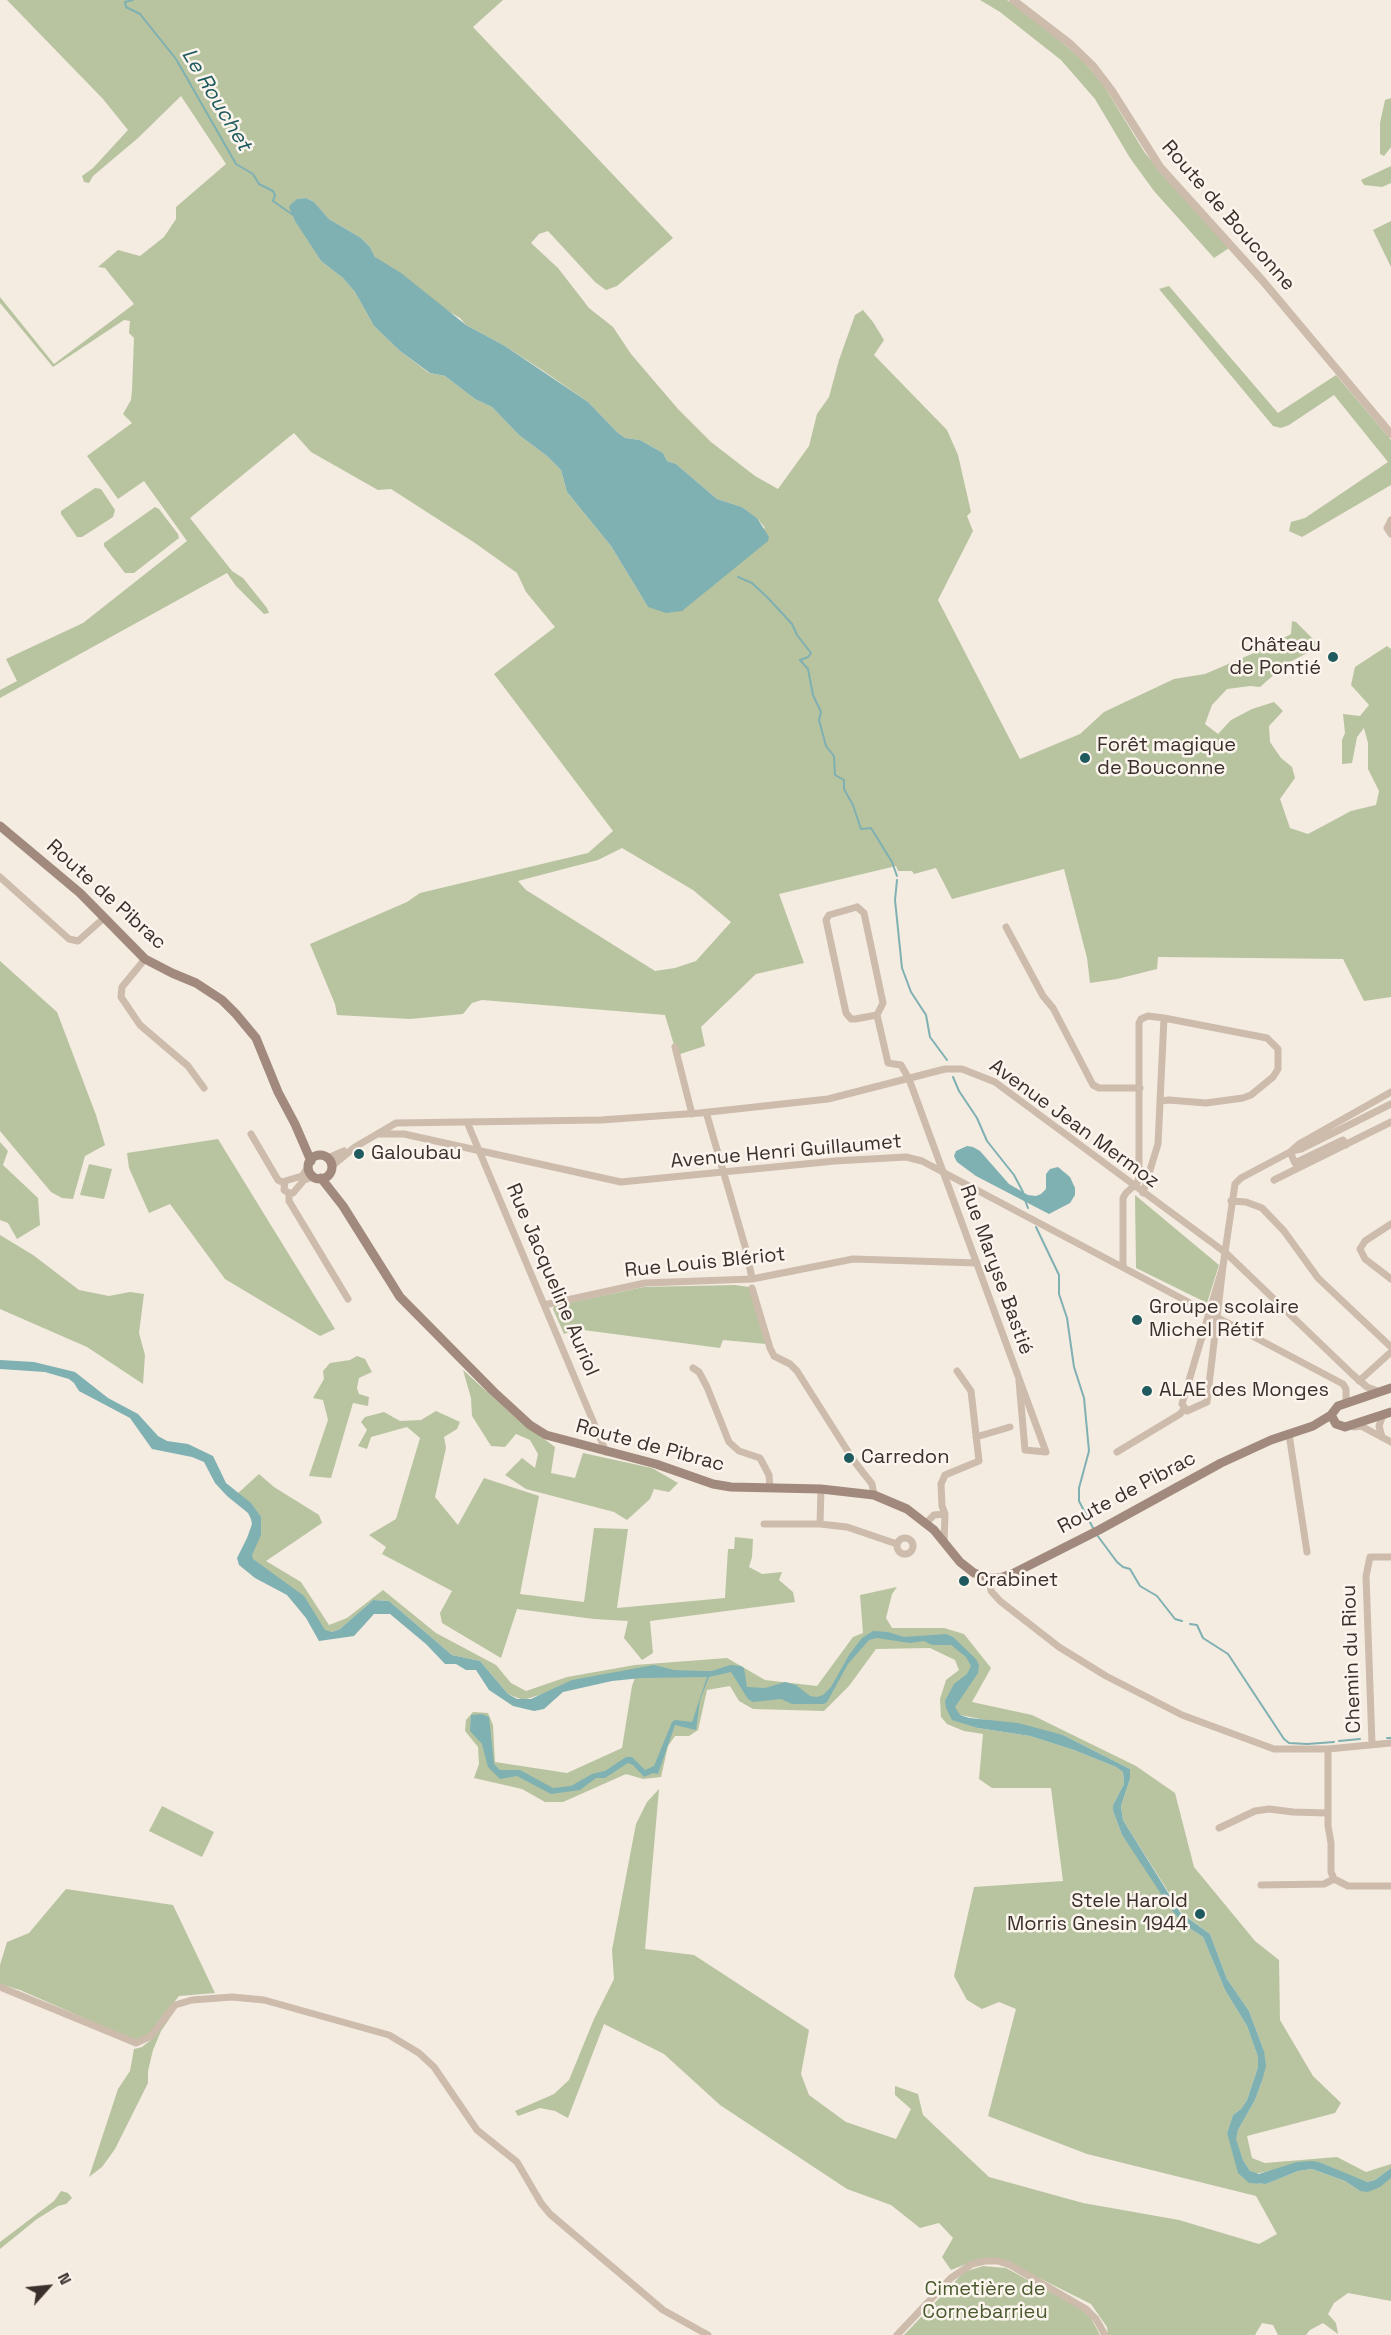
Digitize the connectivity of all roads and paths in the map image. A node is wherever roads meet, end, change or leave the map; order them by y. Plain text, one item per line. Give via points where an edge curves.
1 (1013, 0) edge
2 (1391, 434) edge
3 (1391, 520) edge
4 (1391, 534) edge
5 (0, 826) edge
6 (0, 877) edge
7 (104, 918) junction
8 (1006, 927) dead end
9 (145, 958) junction
10 (877, 1015) junction
11 (1164, 1018) junction
12 (675, 1047) dead end
13 (909, 1079) junction
14 (204, 1088) dead end
15 (1140, 1088) junction
16 (1391, 1092) edge
17 (1160, 1101) junction
18 (1391, 1104) edge
19 (706, 1112) junction
20 (692, 1114) junction
21 (467, 1122) junction
22 (1391, 1122) edge
23 (295, 1124) junction
24 (251, 1134) dead end
25 (377, 1134) junction
26 (1346, 1145) junction
27 (479, 1152) junction
28 (1290, 1152) junction
29 (310, 1163) junction
30 (327, 1163) junction
31 (942, 1170) junction
32 (724, 1172) junction
33 (318, 1178) junction
34 (1274, 1180) dead end
35 (284, 1183) junction
36 (1134, 1186) junction
37 (289, 1193) junction
38 (1143, 1193) junction
39 (1231, 1201) junction
40 (343, 1206) junction
41 (1391, 1224) edge
42 (1226, 1253) junction
43 (977, 1263) junction
44 (1223, 1266) junction
45 (1123, 1267) junction
46 (752, 1279) junction
47 (1391, 1279) edge
48 (752, 1288) dead end
49 (348, 1299) dead end
50 (544, 1305) junction
51 (1208, 1312) junction
52 (1218, 1317) junction
53 (1391, 1351) edge
54 (693, 1368) dead end
55 (957, 1371) dead end
56 (1359, 1380) junction
57 (1019, 1381) junction
58 (1391, 1388) edge
59 (1380, 1392) junction
60 (1346, 1404) junction
61 (1185, 1408) junction
62 (1387, 1414) edge
63 (1331, 1415) junction
64 (1313, 1426) junction
65 (1340, 1426) junction
66 (1010, 1427) dead end
67 (1288, 1434) junction
68 (976, 1437) junction
69 (1382, 1437) junction
70 (1391, 1442) edge
71 (606, 1452) junction
72 (1117, 1452) dead end
73 (770, 1488) junction
74 (821, 1489) junction
75 (874, 1495) junction
76 (945, 1514) junction
77 (926, 1523) junction
78 (764, 1524) dead end
79 (820, 1524) junction
80 (944, 1542) junction
81 (897, 1544) dead end
82 (1307, 1552) dead end
83 (1391, 1557) edge
84 (990, 1578) junction
85 (1391, 1743) edge
86 (1372, 1744) junction
87 (1328, 1749) junction
88 (1327, 1813) junction
89 (1219, 1828) dead end
90 (1334, 1879) junction
91 (1261, 1885) dead end
92 (1391, 1886) edge
93 (0, 1987) edge
94 (708, 2335) edge
95 (897, 2335) edge
96 (1105, 2335) edge

1 - 2 street, Route de Bouconne via 1093,66 1160,166 1263,280
3 - 4 street via 1387,528
5 - 7 main road, Route de Pibrac
6 - 7 street via 69,939 78,941
7 - 9 main road, Route de Pibrac
8 - 15 street via 1093,1085
9 - 14 street via 122,987 121,997 140,1025 188,1066
9 - 23 main road, Route de Pibrac via 196,983 236,1014 256,1038
10 - 10 street via 883,1003 864,913 857,907 829,915 826,920 848,1017
10 - 13 street via 888,1064 901,1065
11 - 15 street via 1144,1017 1139,1023
11 - 17 street
11 - 17 street via 1267,1038 1278,1049 1278,1070 1243,1098 1206,1103
12 - 20 street
13 - 19 street, Avenue Jean Mermoz via 828,1099
13 - 31 street, Rue Maryse Bastié
13 - 36 street, Avenue Jean Mermoz via 945,1069 976,1073 994,1082
15 - 36 street via 1139,1178
16 - 28 street
17 - 38 street via 1158,1144
18 - 28 street
19 - 20 street, Avenue Jean Mermoz
19 - 32 street
20 - 21 street, Avenue Jean Mermoz
21 - 25 street, Avenue Jean Mermoz via 407,1121
21 - 27 street, Rue Jacqueline Auriol
22 - 26 street
23 - 29 main road, Route de Pibrac
23 - 30 main road, Route de Pibrac
24 - 35 street via 278,1180
25 - 27 street, Avenue Henri Guillaumet via 404,1134
25 - 30 street, Avenue Jean Mermoz
26 - 28 street via 1343,1140 1295,1163
26 - 34 street
27 - 32 street, Avenue Henri Guillaumet via 621,1182
27 - 50 street, Rue Jacqueline Auriol
28 - 39 street via 1242,1178 1235,1184
29 - 30 main road
29 - 33 main road, Route de Pibrac via 310,1172
29 - 35 street via 302,1176
30 - 33 main road
30 - 40 main road, Route de Pibrac
31 - 32 street, Avenue Henri Guillaumet via 906,1157
31 - 43 street, Rue Maryse Bastié
31 - 45 street, Avenue Henri Guillaumet
32 - 46 street
33 - 37 street via 304,1180
33 - 40 main road, Route de Pibrac
35 - 37 street via 284,1190
36 - 38 street, Avenue Jean Mermoz
36 - 45 street via 1123,1198
37 - 49 street via 289,1201
38 - 42 street, Avenue Jean Mermoz
39 - 42 street
39 - 53 street via 1262,1208 1318,1278
40 - 71 main road, Route de Pibrac via 400,1297 501,1399 546,1435
41 - 47 street via 1365,1241 1360,1250 1365,1259
42 - 44 street
42 - 56 street, Avenue Jean Mermoz
43 - 46 street, Rue Louis Blériot via 853,1259
43 - 57 street, Rue Maryse Bastié
44 - 51 street
44 - 52 street
45 - 51 street, Avenue Henri Guillaumet
46 - 50 street, Rue Louis Blériot via 645,1282
48 - 75 street via 774,1356 797,1371 872,1484
50 - 71 street, Rue Jacqueline Auriol
51 - 52 street, Avenue Henri Guillaumet
51 - 61 street via 1182,1404
52 - 60 street, Avenue Henri Guillaumet via 1343,1384
52 - 61 street via 1208,1402 1188,1411
53 - 56 street
54 - 73 street via 699,1372 729,1442 739,1451 760,1458 769,1475
55 - 68 street via 971,1391
56 - 59 street, Avenue Jean Mermoz
57 - 57 street, Rue Maryse Bastié via 1025,1450 1046,1452 1030,1412
58 - 59 main road, Route de Pibrac
59 - 60 main road, Route de Pibrac
60 - 63 main road, Route de Pibrac via 1334,1409
61 - 72 street
62 - 65 main road, Route de Pibrac
62 - 69 street via 1379,1426
63 - 64 main road, Route de Pibrac
63 - 65 main road
64 - 65 main road, Route de Pibrac
64 - 67 main road, Route de Pibrac
65 - 69 street via 1360,1426
66 - 68 street
67 - 82 street
67 - 84 main road, Route de Pibrac via 1221,1463 1014,1573
68 - 76 street via 979,1461 945,1475 941,1484
69 - 70 street
71 - 73 main road, Route de Pibrac via 657,1464 713,1484
73 - 74 main road, Route de Pibrac
74 - 75 main road, Route de Pibrac
74 - 79 street
75 - 77 main road, Route de Pibrac via 907,1509
76 - 77 street via 934,1515
76 - 80 street
77 - 80 main road, Route de Pibrac
78 - 79 street
79 - 81 street via 847,1527
80 - 84 main road, Route de Pibrac via 974,1573
83 - 86 street, Chemin du Riou via 1370,1557 1366,1576
84 - 87 street via 991,1591 1000,1601 1059,1647 1143,1696 1191,1719 1274,1749
85 - 86 street
86 - 87 street
87 - 88 street
88 - 89 street via 1269,1809 1255,1811
88 - 90 street
90 - 91 street via 1324,1884
90 - 92 street via 1348,1886
93 - 94 street via 136,2043 151,2036 175,2005 232,1997 264,2000 389,2035 434,2067 477,2130 517,2162 550,2214 649,2299
95 - 96 street via 961,2269 998,2261 1086,2308

